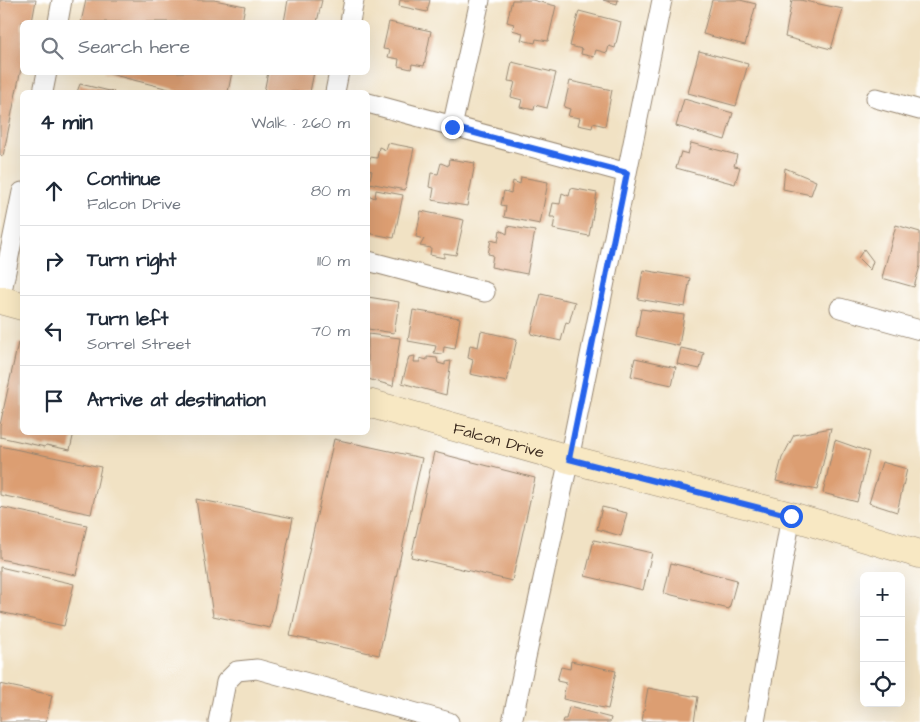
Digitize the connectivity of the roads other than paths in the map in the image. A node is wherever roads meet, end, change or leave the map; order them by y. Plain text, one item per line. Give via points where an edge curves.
1 (62, 0) edge
2 (354, 0) edge
3 (480, 0) edge
4 (662, 0) edge
5 (58, 20) edge
6 (350, 20) edge
7 (46, 75) edge
8 (338, 75) edge
9 (43, 90) edge
10 (335, 90) edge
11 (876, 98) dead end
12 (370, 104) edge
13 (920, 110) edge
14 (452, 127) junction
15 (627, 173) junction
16 (20, 202) edge
17 (370, 262) edge
18 (485, 292) dead end
19 (0, 300) edge
20 (20, 305) edge
21 (840, 308) dead end
22 (920, 330) edge
23 (370, 404) edge
24 (569, 459) junction
25 (791, 516) junction
26 (920, 554) edge
27 (218, 722) edge
28 (449, 722) edge
29 (512, 722) edge
30 (755, 722) edge

1 - 5 street
2 - 6 street
3 - 14 street
4 - 15 street
7 - 9 street
8 - 10 street
11 - 13 street
12 - 14 street
14 - 15 street
15 - 24 street
16 - 19 street
17 - 18 street
19 - 20 street
21 - 22 street
23 - 24 street, Falcon Drive
24 - 25 street, Falcon Drive
24 - 29 street
25 - 26 street, Falcon Drive
25 - 30 street
27 - 28 street via 226,682 237,671 257,669

